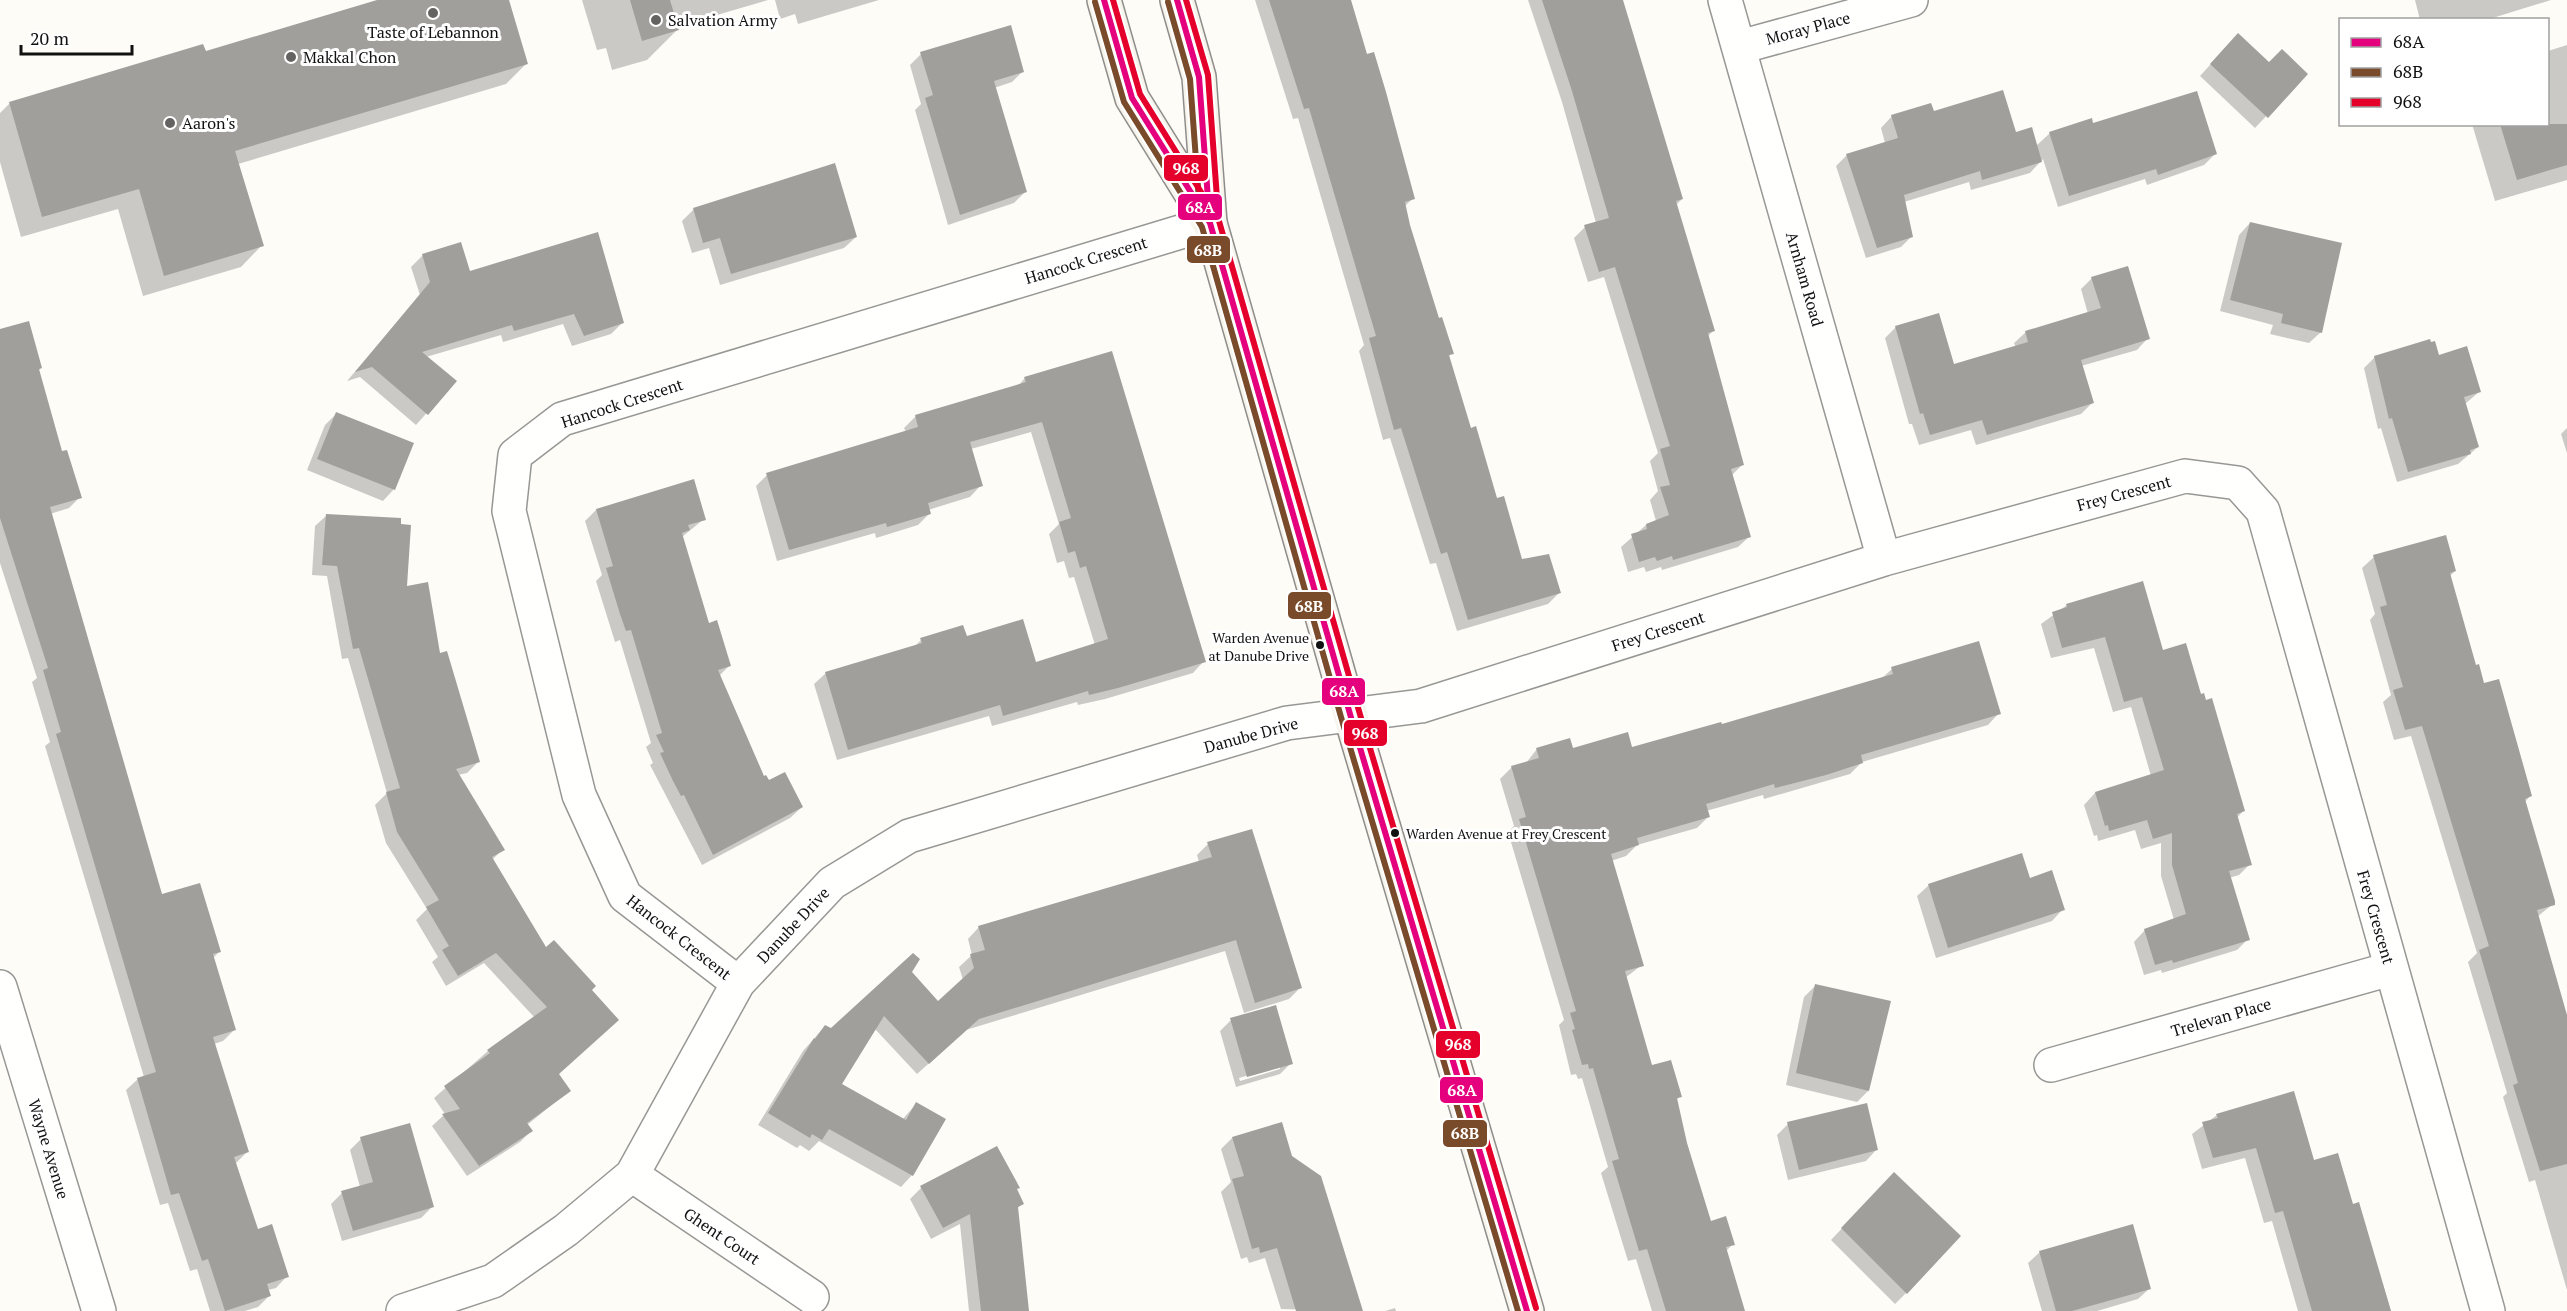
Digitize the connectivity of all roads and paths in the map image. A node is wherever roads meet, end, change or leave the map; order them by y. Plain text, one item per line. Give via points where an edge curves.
1 (1104, 0) edge
2 (1177, 0) edge
3 (1725, 0) edge
4 (1911, 0) edge
5 (1740, 47) junction
6 (1210, 223) junction
7 (1884, 559) junction
8 (1350, 714) junction
9 (2390, 969) junction
10 (738, 983) junction
11 (0, 987) edge
12 (2051, 1065) dead end
13 (632, 1174) junction
14 (812, 1297) dead end
15 (99, 1311) edge
16 (403, 1311) edge
17 (1527, 1311) edge
18 (2488, 1311) edge

1 - 6 main road via 1132,98
2 - 6 main road via 1199,77
3 - 5 street, Arnham Road
4 - 5 street, Moray Place
5 - 7 street, Arnham Road
6 - 8 main road
6 - 10 street, Hancock Crescent via 562,419 515,455 508,511 579,795 625,896
7 - 8 street, Frey Crescent via 1421,706
7 - 9 street, Frey Crescent via 2185,476 2238,483 2263,511
8 - 10 street, Danube Drive via 1287,723 909,836 832,883
8 - 17 main road
9 - 12 street, Trelevan Place
9 - 18 street, Frey Crescent
10 - 13 street, Danube Drive
11 - 15 street, Wayne Avenue
13 - 14 street, Ghent Court
13 - 16 street, Danube Drive via 566,1230 493,1281

